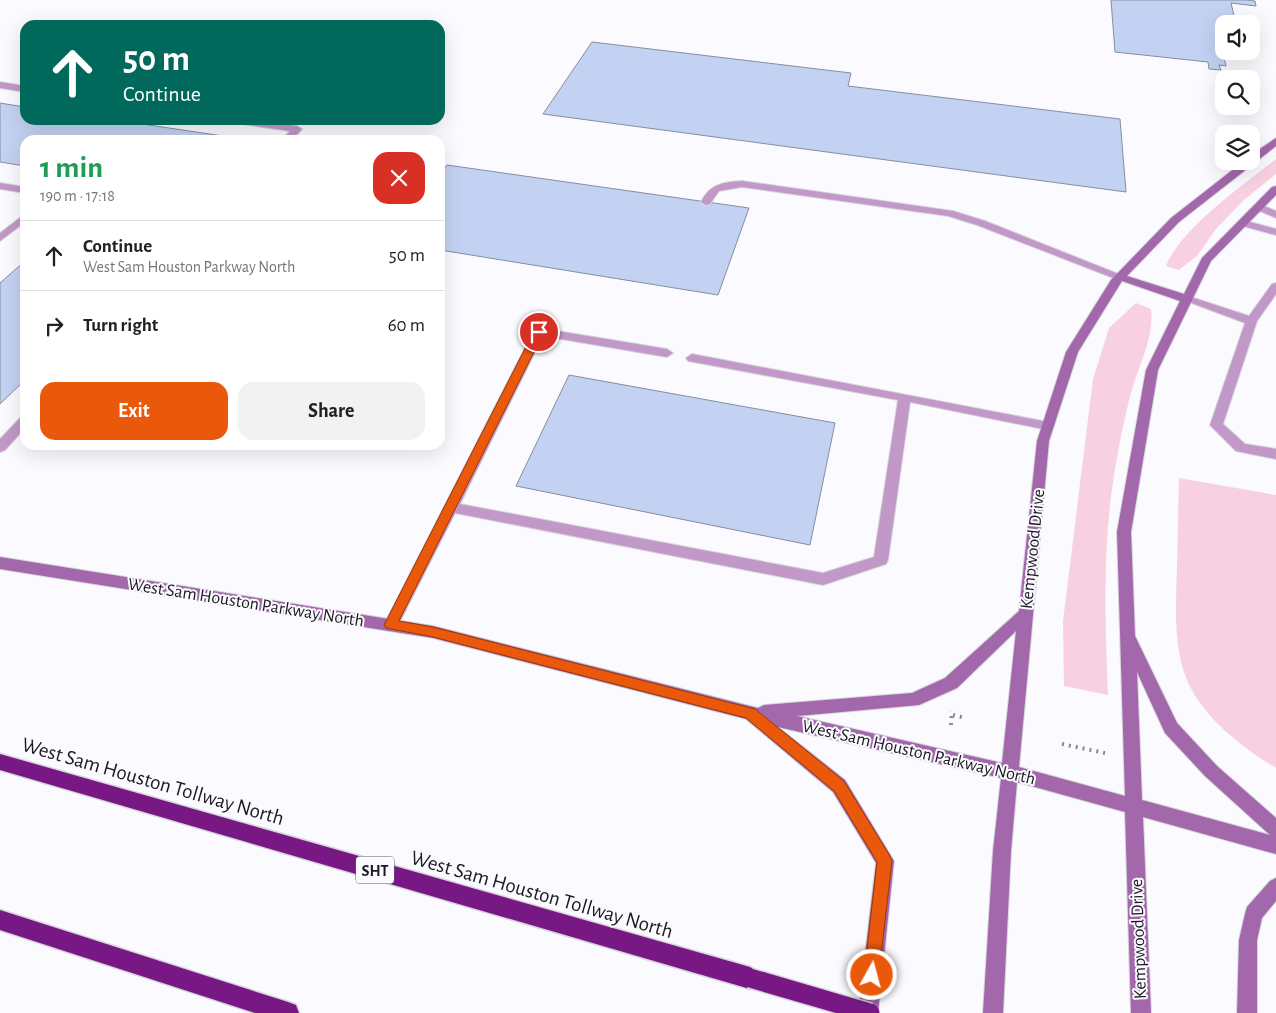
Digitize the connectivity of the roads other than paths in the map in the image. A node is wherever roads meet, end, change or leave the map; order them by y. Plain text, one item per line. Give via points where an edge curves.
1 (0, 85) edge
2 (20, 88) edge
3 (269, 125) edge
4 (292, 135) edge
5 (1276, 140) edge
6 (1260, 153) edge
7 (1239, 170) edge
8 (0, 186) edge
9 (20, 189) edge
10 (1276, 189) edge
11 (706, 202) dead end
12 (1259, 206) junction
13 (1276, 215) edge
14 (20, 221) edge
15 (1242, 224) junction
16 (1276, 232) edge
17 (0, 238) edge
18 (1120, 277) junction
19 (1276, 286) edge
20 (1187, 300) junction
21 (1251, 322) junction
22 (667, 353) dead end
23 (692, 358) dead end
24 (905, 397) junction
25 (20, 425) edge
26 (1048, 426) junction
27 (0, 447) edge
28 (1276, 454) edge
29 (451, 507) junction
30 (0, 563) edge
31 (1026, 613) junction
32 (390, 625) junction
33 (1127, 635) junction
34 (750, 713) junction
35 (0, 762) edge
36 (1009, 772) junction
37 (1133, 805) junction
38 (1276, 829) edge
39 (1276, 845) edge
40 (1276, 886) edge
41 (0, 920) edge
42 (288, 1013) edge
43 (869, 1013) edge
44 (993, 1013) edge
45 (1140, 1013) edge
46 (1247, 1013) edge

1 - 2 lane
3 - 4 lane via 297,129
5 - 6 main road, Kempwood Drive
7 - 18 main road, Kempwood Drive via 1175,220
8 - 9 lane
10 - 12 main road, Kempwood Drive
11 - 18 lane via 710,191 722,185 742,184 949,213
12 - 13 lane
12 - 15 main road, Kempwood Drive
14 - 17 lane
15 - 16 lane
15 - 20 main road, Kempwood Drive via 1206,260
18 - 20 main road
18 - 26 main road, Kempwood Drive via 1072,352
19 - 21 lane
20 - 21 lane
20 - 33 main road, Kempwood Drive via 1152,370 1124,532
21 - 28 lane via 1216,425 1240,448
22 - 29 lane via 539,332
23 - 24 lane
24 - 26 lane
24 - 29 lane via 881,560 822,579
25 - 27 lane
26 - 31 main road, Kempwood Drive via 1043,442
29 - 32 lane
30 - 32 main road, West Sam Houston Parkway North
31 - 34 main road via 951,683 913,700
31 - 36 main road, Kempwood Drive
32 - 34 main road, West Sam Houston Parkway North via 433,632
33 - 37 main road, Kempwood Drive
33 - 38 main road via 1171,728 1211,771
34 - 36 main road, West Sam Houston Parkway North
34 - 43 main road via 839,786 885,861
35 - 43 highway, West Sam Houston Tollway North / SHT, bridge
36 - 37 main road, West Sam Houston Parkway North
36 - 44 main road, Kempwood Drive
37 - 39 main road, West Sam Houston Parkway North
37 - 45 main road, Kempwood Drive
40 - 46 main road via 1254,914 1248,940
41 - 42 highway

